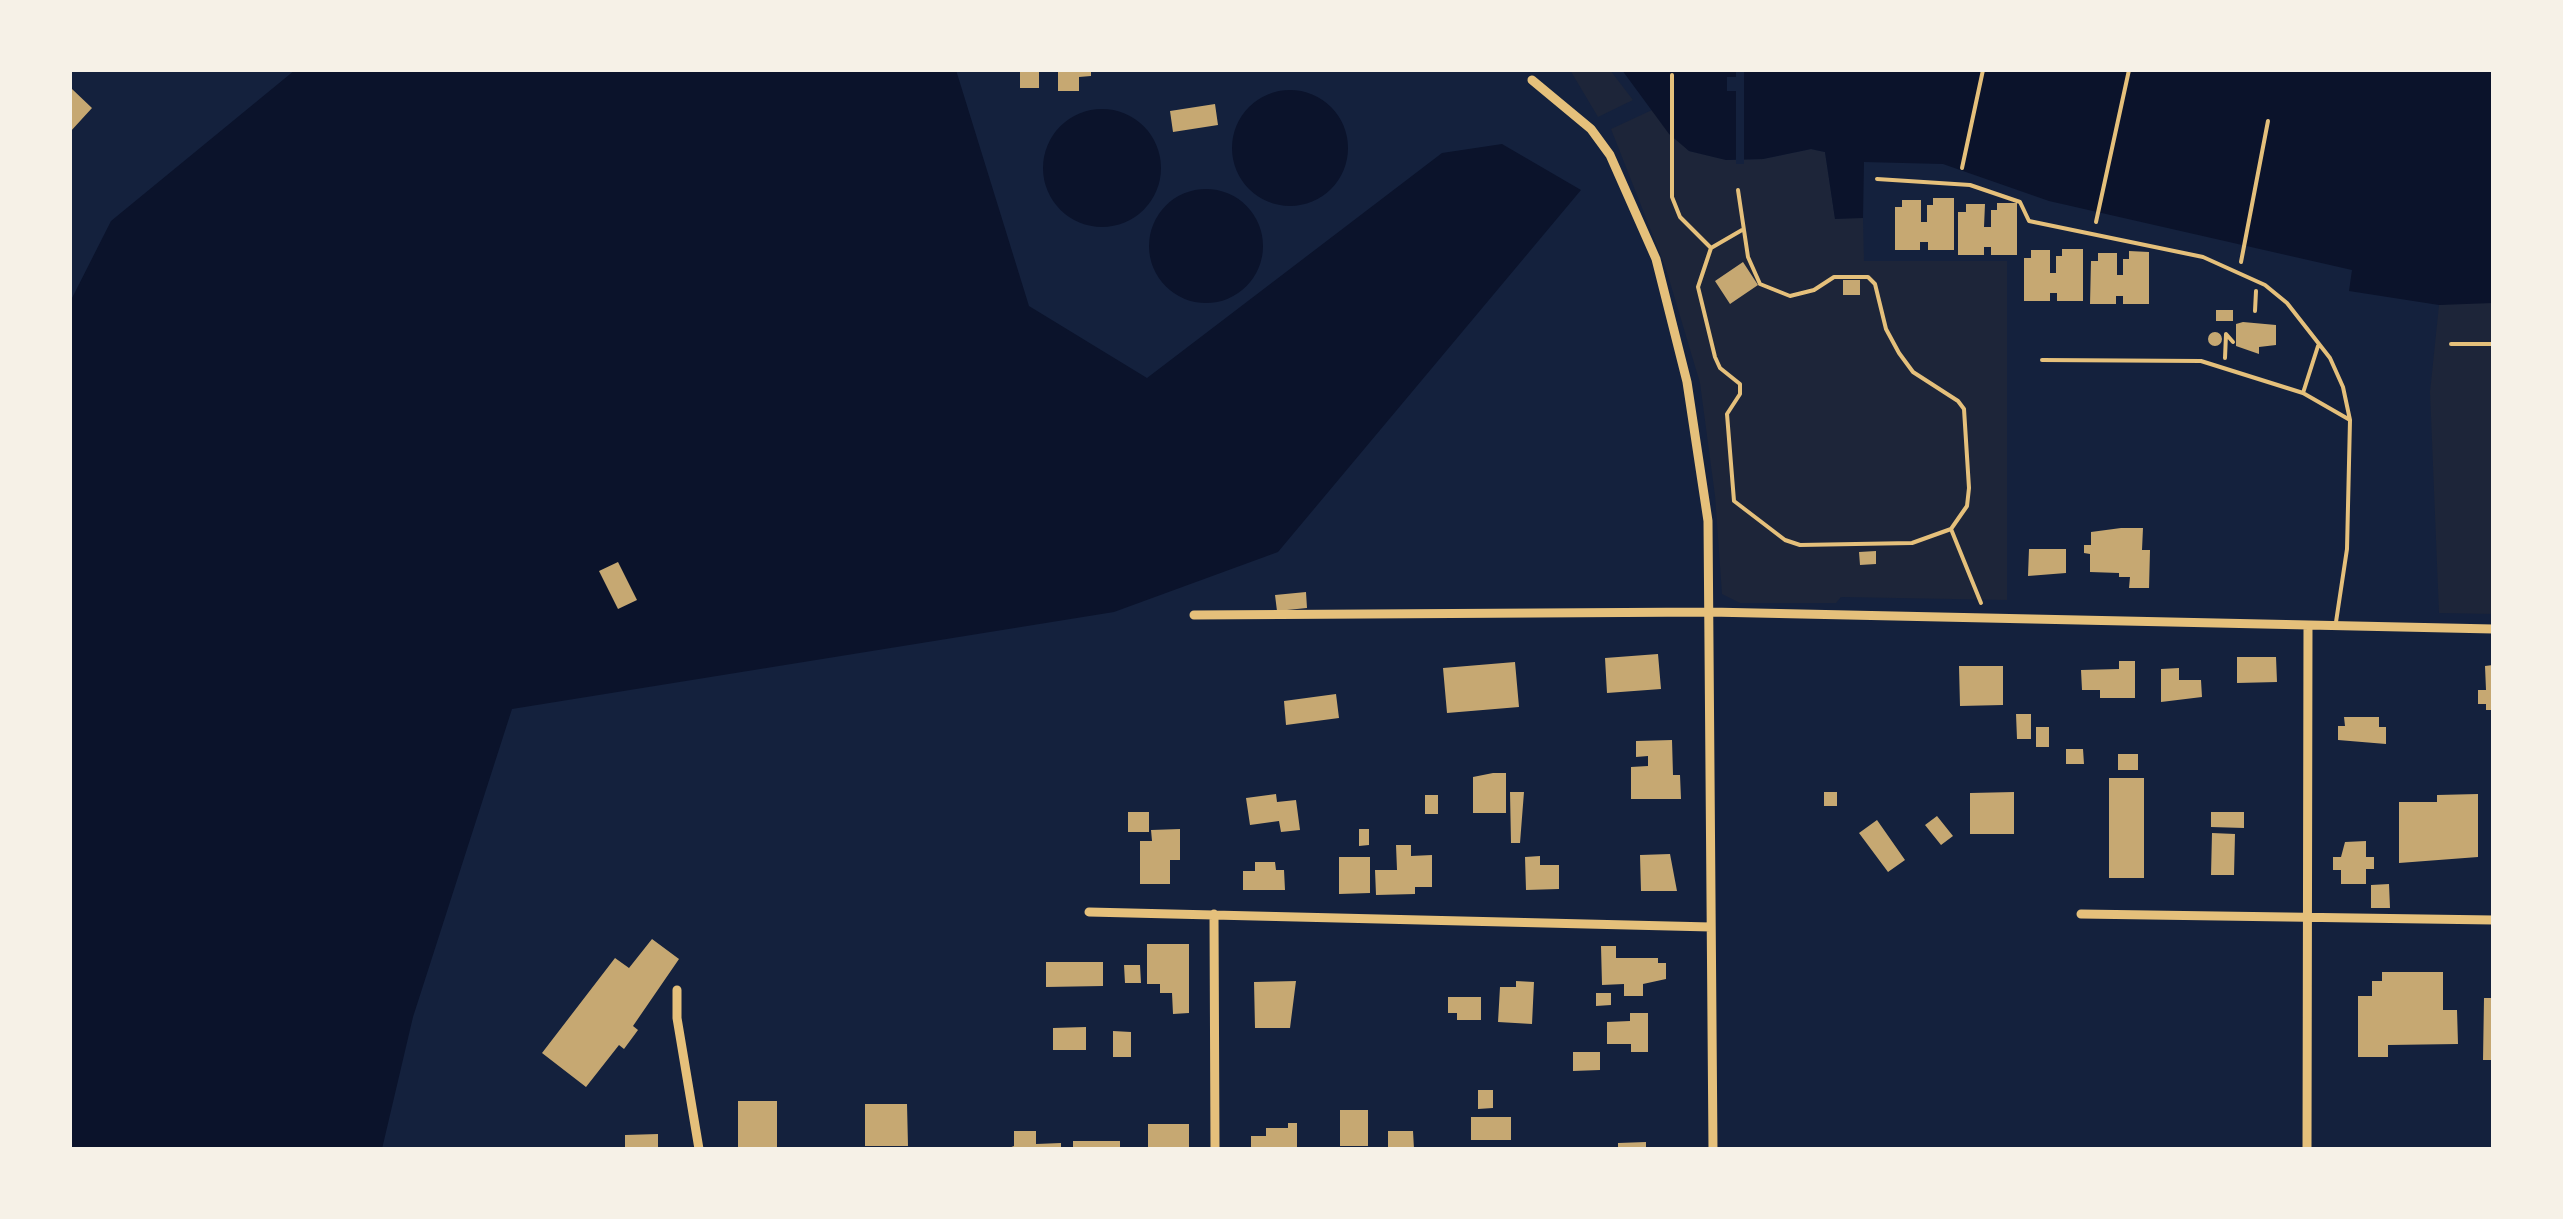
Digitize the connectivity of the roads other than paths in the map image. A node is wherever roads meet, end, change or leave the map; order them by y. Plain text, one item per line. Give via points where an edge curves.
1 (1532, 80) dead end
2 (1877, 179) dead end
3 (2319, 343) junction
4 (2042, 360) dead end
5 (2303, 393) junction
6 (2350, 420) junction
7 (1710, 612) junction
8 (1194, 615) dead end
9 (2308, 626) junction
10 (2335, 626) junction
11 (2493, 629) edge
12 (1089, 912) dead end
13 (1214, 914) junction
14 (2082, 914) dead end
15 (2307, 917) junction
16 (2493, 920) edge
17 (1711, 928) junction
18 (676, 990) dead end
19 (700, 1149) edge
20 (1215, 1149) edge
21 (1713, 1149) edge
22 (2307, 1149) edge

1 - 7 street via 1592,129 1656,259 1704,484
2 - 3 lane via 1970,185 2020,202 2029,221 2203,257 2265,285
3 - 5 lane
3 - 6 lane via 2344,387
4 - 5 lane via 2201,361
5 - 6 lane
6 - 10 lane via 2347,549
7 - 8 street
7 - 9 street
7 - 17 street
9 - 10 street
9 - 15 street
10 - 11 street
12 - 13 street
13 - 17 street
13 - 20 street
14 - 15 street
15 - 16 street
15 - 22 street
17 - 21 street
18 - 19 street

